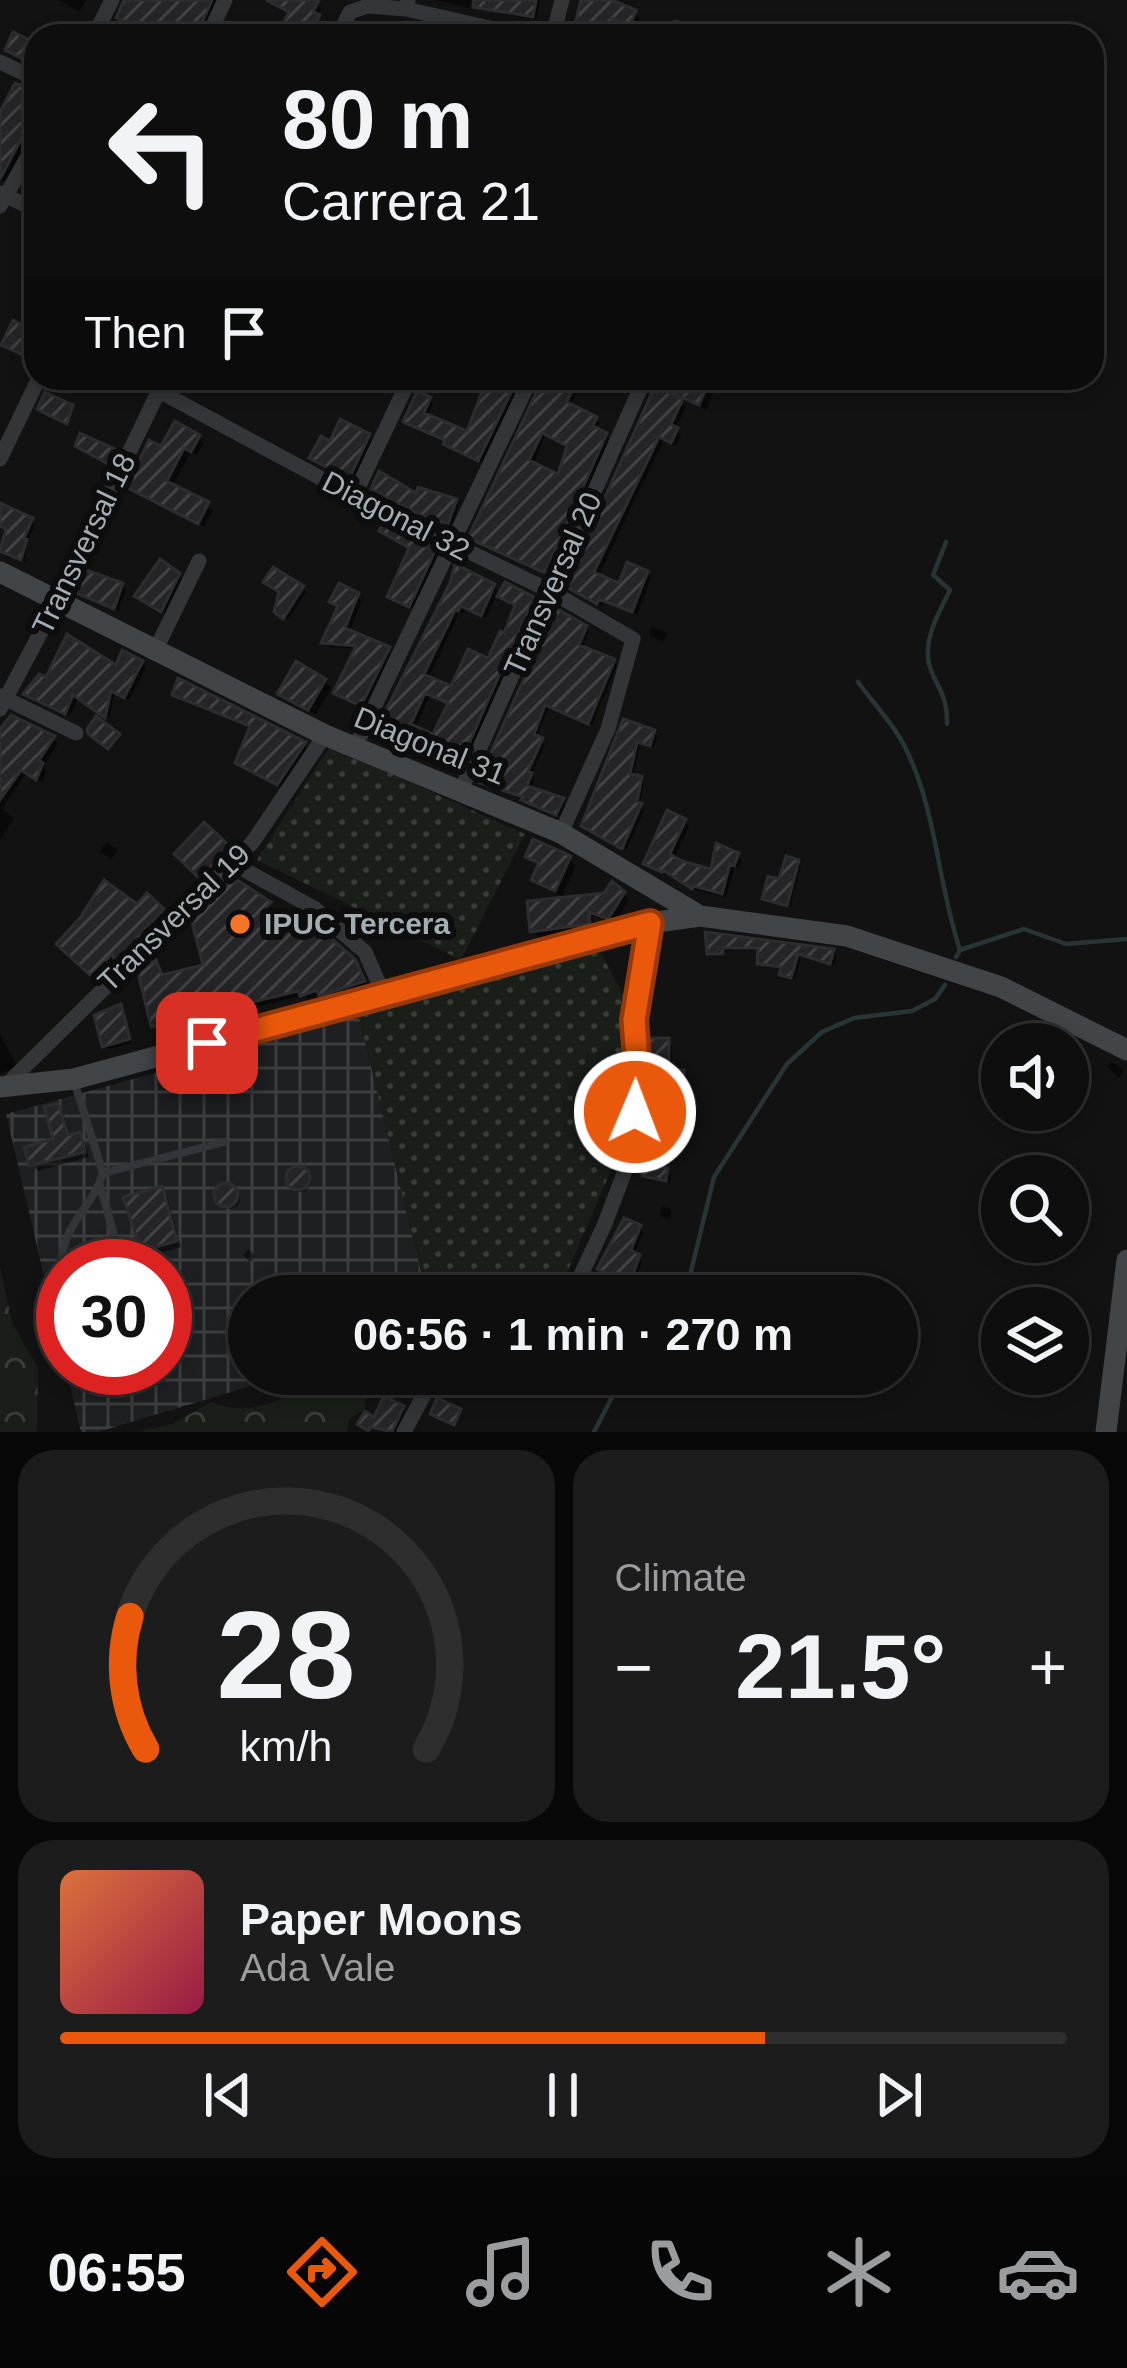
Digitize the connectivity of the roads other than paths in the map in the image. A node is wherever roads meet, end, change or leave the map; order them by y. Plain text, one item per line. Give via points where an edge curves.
1 (407, 4) edge
2 (344, 24) edge
3 (481, 24) edge
4 (24, 162) edge
5 (2, 198) edge
6 (33, 390) edge
7 (160, 390) edge
8 (171, 390) edge
9 (404, 390) edge
10 (525, 390) edge
11 (640, 390) edge
12 (0, 459) edge
13 (354, 496) junction
14 (451, 544) junction
15 (199, 561) dead end
16 (0, 572) edge
17 (550, 591) junction
18 (58, 600) junction
19 (154, 652) junction
20 (2, 701) edge
21 (76, 733) dead end
22 (325, 735) junction
23 (355, 747) junction
24 (461, 790) junction
25 (561, 833) junction
26 (230, 862) junction
27 (700, 916) junction
28 (650, 923) junction
29 (384, 995) junction
30 (1127, 1050) edge
31 (74, 1079) junction
32 (2, 1087) edge
33 (224, 1142) dead end
34 (103, 1173) junction
35 (99, 1185) junction
36 (64, 1239) edge
37 (115, 1239) edge
38 (1127, 1260) edge
39 (581, 1275) edge
40 (424, 1395) edge
41 (404, 1432) edge
42 (1106, 1432) edge

1 - 2 street via 350,12
1 - 3 street
4 - 5 street
6 - 12 street
7 - 18 street, Transversal 18
8 - 13 street, Diagonal 32
9 - 13 street
10 - 14 street
11 - 17 street, Transversal 20
13 - 14 street, Diagonal 32
14 - 17 street, Diagonal 32
14 - 23 street
15 - 19 street
16 - 18 street, Diagonal 31
17 - 24 street, Transversal 20
17 - 25 street, Diagonal 32 via 633,639 608,729
18 - 19 street, Diagonal 31
18 - 20 street, Transversal 18
19 - 22 street, Diagonal 31
20 - 21 street
22 - 23 street, Diagonal 31
22 - 26 street, Transversal 19 via 252,843
23 - 24 street, Diagonal 31
24 - 25 street, Diagonal 31
25 - 27 street, Diagonal 31
26 - 29 street via 314,908 365,952
26 - 32 street, Transversal 19
27 - 28 street
27 - 30 street, Diagonal 31 via 847,936 1000,987
28 - 29 street
28 - 39 street via 634,1020 633,1150
29 - 31 street
31 - 32 street
31 - 34 lane
33 - 34 lane
34 - 35 lane
35 - 36 lane
35 - 37 lane
38 - 42 street
40 - 41 street

